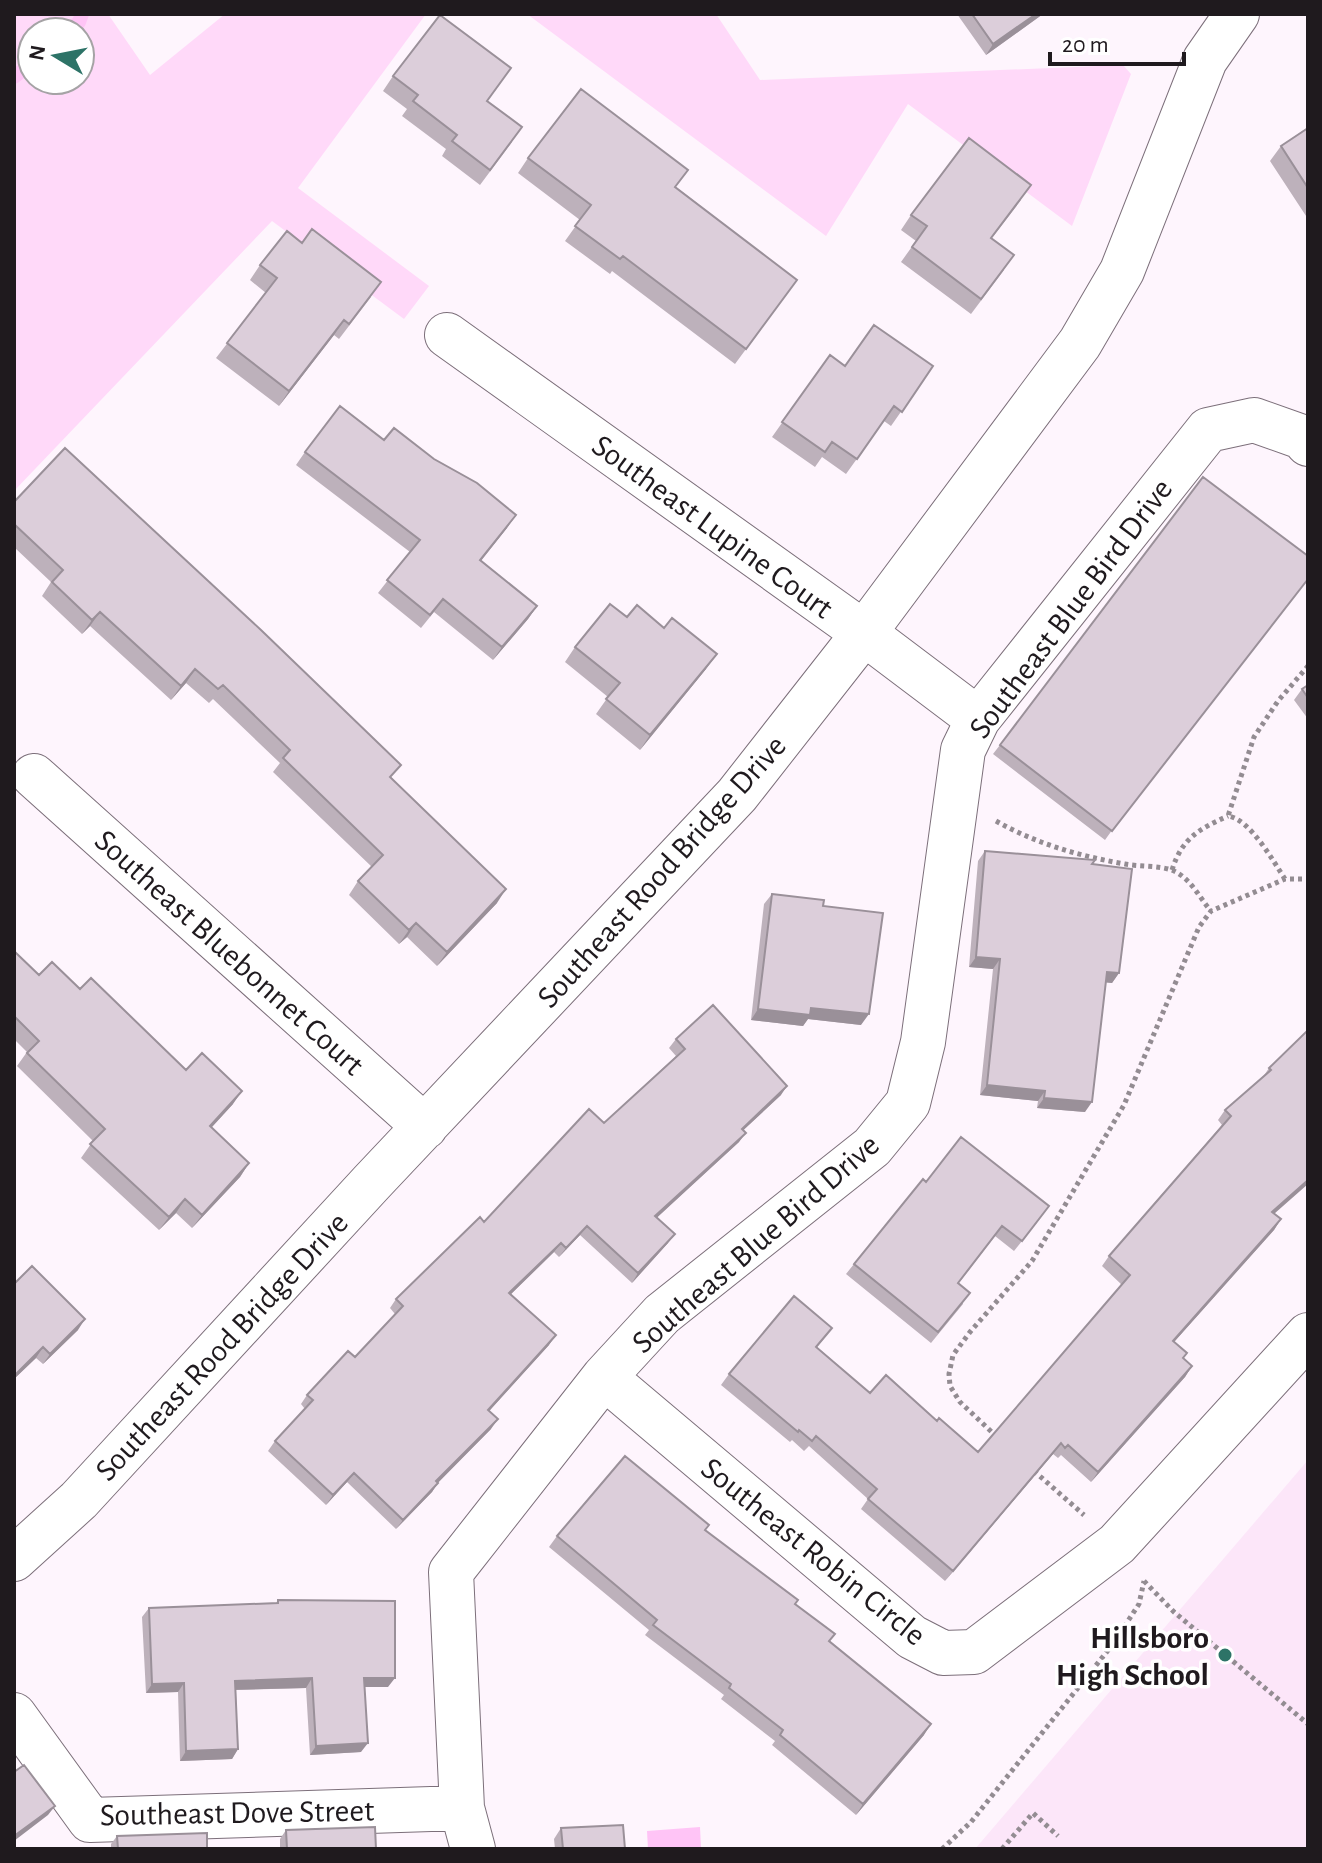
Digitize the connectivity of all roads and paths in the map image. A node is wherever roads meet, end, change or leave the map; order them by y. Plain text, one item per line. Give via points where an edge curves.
1 (1237, 14) edge
2 (447, 335) dead end
3 (1308, 444) edge
4 (864, 633) junction
5 (1308, 666) edge
6 (978, 719) junction
7 (34, 776) dead end
8 (955, 802) junction
9 (1228, 816) junction
10 (1172, 870) junction
11 (1285, 879) junction
12 (1308, 879) edge
13 (1211, 911) junction
14 (425, 1127) junction
15 (1308, 1335) edge
16 (604, 1377) junction
17 (1003, 1442) edge
18 (1026, 1463) edge
19 (1117, 1544) junction
20 (14, 1559) edge
21 (1144, 1581) junction
22 (14, 1715) edge
23 (1308, 1724) edge
24 (467, 1828) edge
25 (1058, 1836) dead end
26 (942, 1849) edge
27 (1002, 1849) edge

1 - 4 street, Southeast Rood Bridge Drive via 1205,60 1102,309
2 - 4 street, Southeast Lupine Court
3 - 6 street, Southeast Blue Bird Drive via 1254,420 1208,430
4 - 6 street, Southeast Lupine Court
4 - 14 street, Southeast Rood Bridge Drive via 737,795
5 - 9 path via 1254,737
6 - 8 street, Southeast Blue Bird Drive via 963,750
7 - 14 street, Southeast Bluebonnet Court
8 - 10 path via 1051,846
8 - 16 street, Southeast Blue Bird Drive via 923,1042 908,1103 872,1147 662,1314
9 - 10 path via 1185,841
9 - 11 path via 1238,817 1251,831
10 - 13 path via 1189,881
11 - 12 path
11 - 13 path
13 - 17 path via 1199,927 1124,1105 1032,1261 953,1355 950,1386
14 - 20 street, Southeast Rood Bridge Drive via 79,1500
15 - 19 street, Southeast Robin Circle
16 - 19 street, Southeast Robin Circle via 912,1637 943,1653 974,1652
16 - 24 street, Southeast Blue Bird Drive via 451,1572
18 - 19 path
19 - 21 path
21 - 23 path
21 - 26 path via 1139,1604 1113,1644 971,1822
22 - 24 street, Southeast Dove Street via 90,1820
25 - 27 path via 1033,1813

